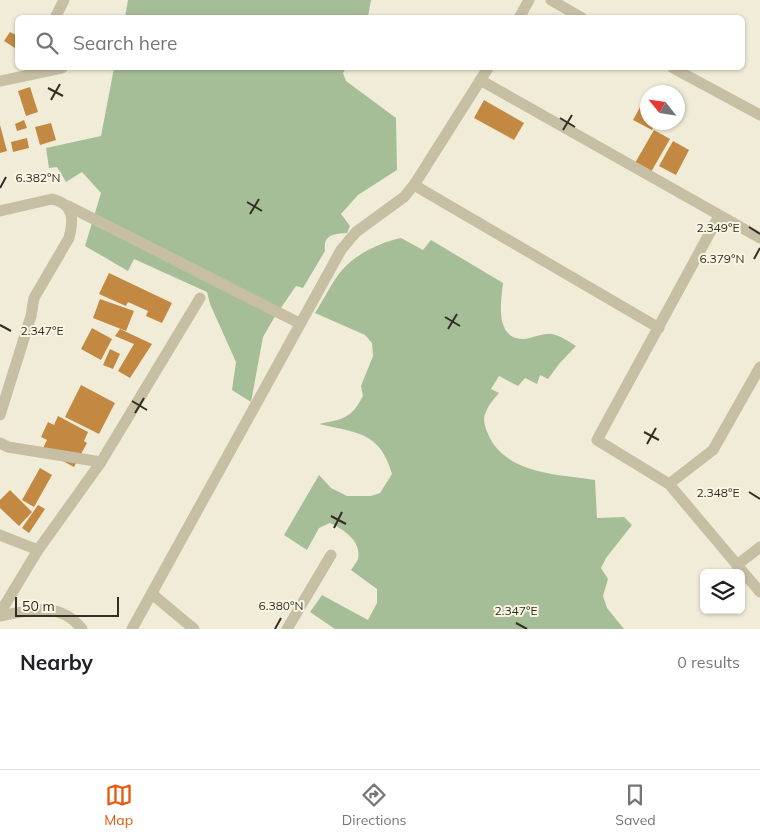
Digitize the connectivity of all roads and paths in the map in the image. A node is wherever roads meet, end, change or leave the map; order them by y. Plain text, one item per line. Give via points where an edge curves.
1 (64, 0) edge
2 (529, 0) edge
3 (550, 0) edge
4 (56, 15) edge
5 (521, 15) edge
6 (577, 15) edge
7 (487, 70) edge
8 (677, 70) edge
9 (27, 71) edge
10 (480, 80) junction
11 (0, 81) edge
12 (760, 115) edge
13 (414, 185) junction
14 (68, 206) junction
15 (0, 211) edge
16 (719, 216) junction
17 (760, 238) edge
18 (200, 298) dead end
19 (299, 323) junction
20 (659, 328) junction
21 (759, 370) edge
22 (0, 415) edge
23 (0, 443) edge
24 (101, 462) junction
25 (669, 484) junction
26 (0, 534) edge
27 (760, 547) edge
28 (38, 550) junction
29 (331, 555) dead end
30 (737, 565) junction
31 (760, 592) edge
32 (152, 594) junction
33 (0, 614) edge
34 (82, 629) edge
35 (132, 629) edge
36 (194, 629) edge
37 (287, 629) edge

1 - 4 street
2 - 5 street
3 - 6 street
7 - 10 street
8 - 12 street
9 - 11 street
10 - 13 street
10 - 16 street
13 - 19 street via 404,197 356,232 341,250
13 - 20 street
14 - 15 street via 52,199
14 - 19 street
14 - 22 street via 72,221 69,238 34,298
16 - 17 street
16 - 20 street
18 - 24 street
19 - 32 street
20 - 25 street via 597,440
21 - 25 street via 712,450
23 - 24 street
24 - 28 street
25 - 30 street
26 - 28 street
27 - 30 street
28 - 33 street
29 - 37 street
30 - 31 street
32 - 35 street
32 - 36 street
33 - 34 street via 52,609 68,615

